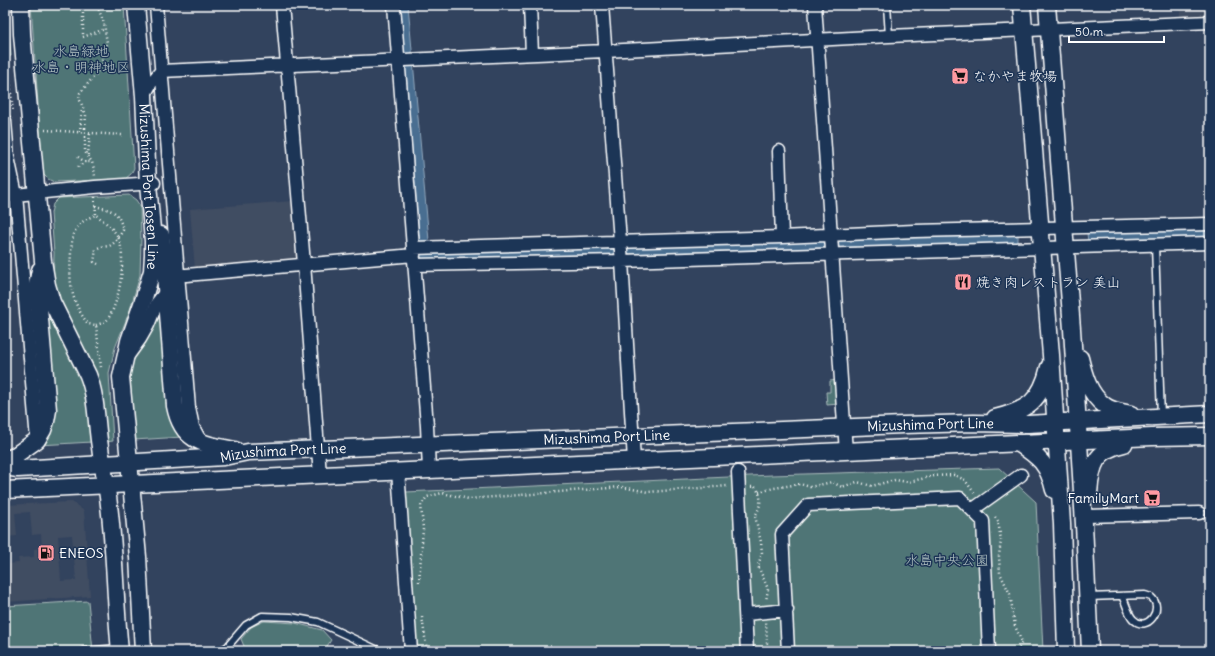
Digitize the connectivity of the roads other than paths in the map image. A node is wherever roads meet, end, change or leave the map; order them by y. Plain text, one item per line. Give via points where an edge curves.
1 (21, 5) edge
2 (136, 5) edge
3 (156, 5) edge
4 (282, 5) edge
5 (394, 5) edge
6 (530, 5) edge
7 (602, 5) edge
8 (815, 5) edge
9 (887, 5) edge
10 (1022, 5) edge
11 (1047, 5) edge
12 (1210, 22) edge
13 (1049, 30) junction
14 (1024, 31) junction
15 (889, 36) junction
16 (818, 40) junction
17 (139, 50) junction
18 (605, 51) junction
19 (532, 54) junction
20 (405, 60) junction
21 (287, 66) junction
22 (162, 71) junction
23 (144, 96) junction
24 (9, 117) edge
25 (779, 151) dead end
26 (151, 184) junction
27 (36, 193) junction
28 (10, 196) edge
29 (1210, 224) edge
30 (1064, 228) junction
31 (1041, 229) junction
32 (1155, 235) junction
33 (782, 237) junction
34 (1210, 243) edge
35 (832, 244) junction
36 (1043, 248) junction
37 (1064, 248) junction
38 (621, 251) junction
39 (418, 253) junction
40 (43, 261) junction
41 (164, 261) junction
42 (304, 264) junction
43 (178, 275) junction
44 (166, 291) junction
45 (1072, 330) junction
46 (1051, 355) junction
47 (124, 360) junction
48 (1210, 414) edge
49 (1156, 417) junction
50 (1078, 421) junction
51 (1055, 422) junction
52 (974, 423) junction
53 (845, 427) junction
54 (1210, 436) edge
55 (633, 437) junction
56 (1152, 437) junction
57 (37, 440) junction
58 (1079, 441) junction
59 (201, 442) junction
60 (1056, 442) junction
61 (1018, 444) junction
62 (428, 445) junction
63 (319, 450) junction
64 (248, 452) junction
65 (846, 452) junction
66 (5, 459) edge
67 (634, 461) junction
68 (129, 463) junction
69 (103, 464) junction
70 (5, 467) edge
71 (429, 470) junction
72 (398, 471) junction
73 (738, 472) dead end
74 (320, 475) junction
75 (1022, 475) dead end
76 (131, 484) junction
77 (106, 485) junction
78 (5, 490) edge
79 (972, 510) junction
80 (1199, 513) dead end
81 (1085, 520) junction
82 (1062, 524) junction
83 (1122, 596) junction
84 (1088, 597) junction
85 (787, 610) junction
86 (746, 614) junction
87 (5, 650) edge
88 (119, 650) edge
89 (9, 651) edge
90 (83, 651) edge
91 (143, 651) edge
92 (220, 651) edge
93 (380, 651) edge
94 (410, 651) edge
95 (747, 651) edge
96 (788, 651) edge
97 (989, 651) edge
98 (1066, 651) edge
99 (1090, 651) edge

1 - 27 main road
2 - 17 main road, Mizushima Port Tosen Line
3 - 22 street
4 - 21 street
5 - 20 street
6 - 19 street
7 - 18 street
8 - 16 street
9 - 15 lane
10 - 14 main road
11 - 13 main road
12 - 13 street
13 - 14 street
13 - 30 main road
14 - 15 street
14 - 31 main road
15 - 16 street
16 - 18 street
16 - 35 street
17 - 22 street
17 - 23 main road, Mizushima Port Tosen Line
18 - 19 street
18 - 38 street
19 - 20 street
20 - 21 street
20 - 39 street
21 - 22 street
21 - 42 street
22 - 23 street
22 - 43 street
23 - 26 main road, Mizushima Port Tosen Line
24 - 28 street
25 - 33 street
26 - 27 street
26 - 41 main road
26 - 47 main road, Mizushima Port Tosen Line via 152,271
27 - 28 street
27 - 40 main road
28 - 57 street
29 - 32 street
30 - 31 street
30 - 32 street
30 - 37 main road
31 - 35 street via 914,231
31 - 36 main road
32 - 34 street
32 - 37 street
32 - 49 lane
33 - 35 street
33 - 38 street
35 - 36 street
35 - 38 street
35 - 53 street
36 - 37 street
36 - 46 main road
37 - 45 main road
38 - 39 street
38 - 39 street
38 - 55 street
39 - 42 street
39 - 62 street
40 - 57 main road via 37,285 48,410 43,430
40 - 69 main road via 52,302 92,387
41 - 43 street
41 - 44 main road
42 - 43 street
42 - 63 street
43 - 44 street
43 - 59 street via 189,408 193,427
44 - 47 street via 157,303 140,339
44 - 59 main road via 175,406 185,431
45 - 49 main road via 1086,380 1092,393 1104,406 1132,414
45 - 50 main road
46 - 51 main road
46 - 52 main road via 1042,387 1029,405 1011,414
47 - 68 main road, Mizushima Port Tosen Line via 121,377
48 - 49 main road, Mizushima Port Line
49 - 50 main road, Mizushima Port Line
50 - 51 main road, Mizushima Port Line
50 - 58 main road
51 - 52 main road, Mizushima Port Line
51 - 60 main road
52 - 53 main road, Mizushima Port Line
53 - 55 main road, Mizushima Port Line
53 - 65 street
54 - 56 main road, Mizushima Port Line
55 - 62 main road, Mizushima Port Line
55 - 67 street
56 - 58 main road, Mizushima Port Line
56 - 81 main road via 1113,446 1102,452 1090,478
57 - 66 main road via 13,457
58 - 60 main road, Mizushima Port Line
58 - 81 main road
59 - 64 main road
60 - 61 main road, Mizushima Port Line
60 - 82 main road
61 - 65 main road, Mizushima Port Line
61 - 82 main road via 1034,453 1046,467
62 - 63 main road, Mizushima Port Line
62 - 71 street
63 - 64 main road, Mizushima Port Line
63 - 74 street
64 - 68 main road, Mizushima Port Line via 224,457
65 - 67 main road, Mizushima Port Line
67 - 71 main road, Mizushima Port Line
68 - 69 main road, Mizushima Port Line
68 - 76 main road, Mizushima Port Tosen Line
69 - 70 main road, Mizushima Port Line via 18,469
69 - 77 main road
71 - 72 main road, Mizushima Port Line
72 - 74 main road, Mizushima Port Line
72 - 94 street
73 - 86 street
74 - 76 main road, Mizushima Port Line
75 - 79 street
76 - 77 main road, Mizushima Port Line
76 - 91 main road, Mizushima Port Tosen Line
77 - 78 main road, Mizushima Port Line
77 - 88 main road via 116,584
79 - 85 street via 960,498 808,505 782,534
79 - 97 street via 983,521
80 - 81 street
81 - 84 main road
82 - 98 main road
83 - 83 lane via 1151,597 1155,603 1154,617 1144,623 1134,621
83 - 84 lane
84 - 99 main road
85 - 86 street
85 - 96 street
86 - 95 street
87 - 89 lane
88 - 90 lane
92 - 93 lane via 227,647 246,625 262,616 291,617 318,622

